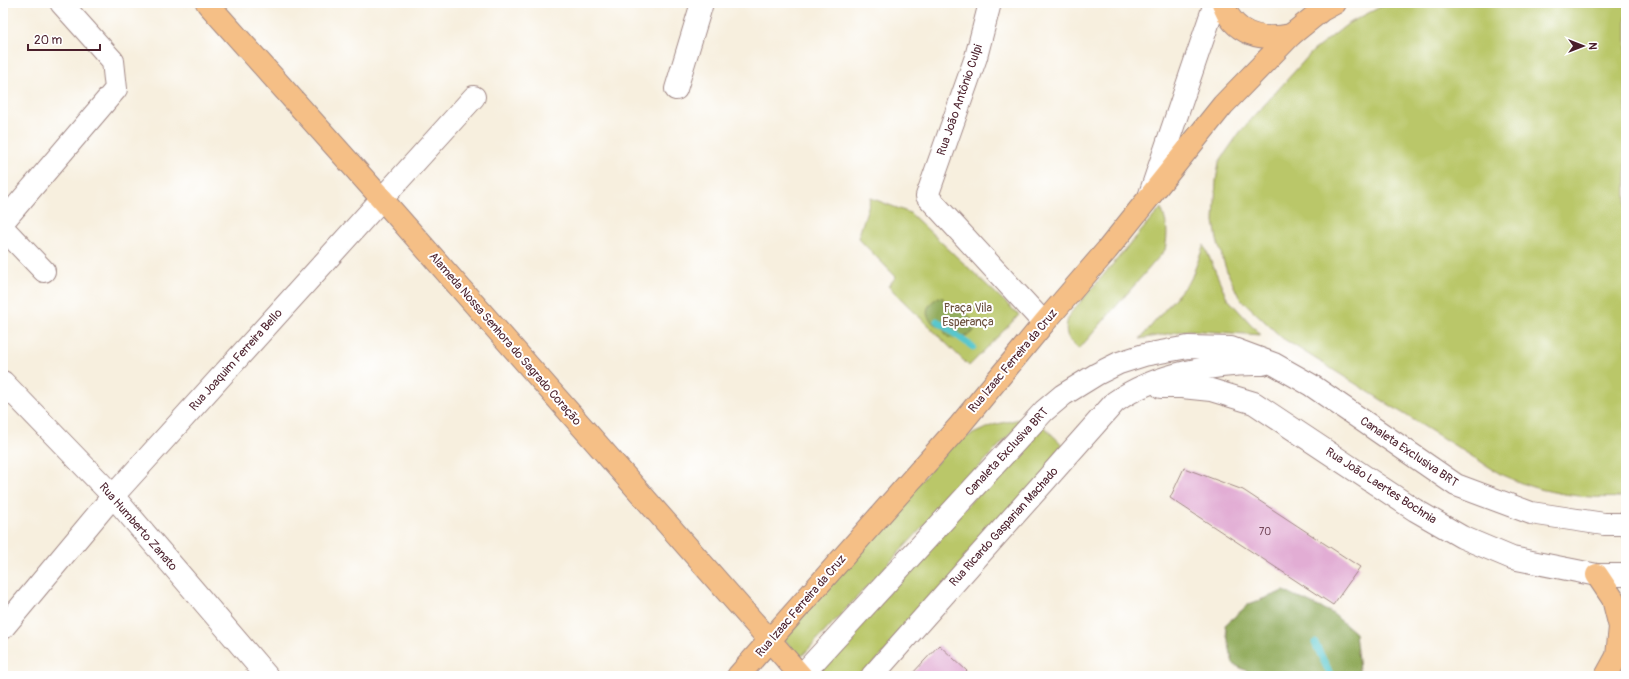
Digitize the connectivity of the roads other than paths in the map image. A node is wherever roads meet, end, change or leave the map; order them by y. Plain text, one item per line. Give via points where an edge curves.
1 (61, 3) edge
2 (207, 3) edge
3 (702, 3) edge
4 (990, 3) edge
5 (1215, 3) edge
6 (1223, 3) edge
7 (1335, 3) edge
8 (1291, 35) junction
9 (676, 89) dead end
10 (474, 97) dead end
11 (1150, 194) junction
12 (382, 199) junction
13 (3, 222) edge
14 (3, 228) edge
15 (44, 271) dead end
16 (1044, 323) junction
17 (1274, 364) junction
18 (3, 382) edge
19 (1142, 386) junction
20 (113, 496) junction
21 (1626, 524) edge
22 (1597, 575) junction
23 (1626, 575) edge
24 (3, 628) edge
25 (770, 641) junction
26 (1626, 668) edge
27 (267, 676) edge
28 (738, 676) edge
29 (801, 676) edge
30 (872, 676) edge
31 (1606, 676) edge
32 (1613, 676) edge

1 - 13 street via 113,61 116,89
2 - 12 main road, Alameda Nossa Senhora do Sagrado Coração
3 - 9 street
4 - 16 street, Rua João Antônio Culpi via 976,57 927,196
5 - 11 street, Rua Izaac Ferreira da Cruz
6 - 8 main road via 1229,17 1246,32 1266,38
7 - 8 main road
8 - 11 main road via 1223,105
10 - 12 street, Rua Joaquim Ferreira Bello
11 - 16 main road, Rua Izaac Ferreira da Cruz via 1107,250
12 - 20 street, Rua Joaquim Ferreira Bello
12 - 25 main road, Alameda Nossa Senhora do Sagrado Coração
14 - 15 street
16 - 25 main road, Rua Izaac Ferreira da Cruz via 960,425
17 - 19 street, Canaleta Exclusiva BRT via 1219,366
17 - 21 street, Canaleta Exclusiva BRT via 1311,385 1456,485 1531,514 1604,524
17 - 29 street, Canaleta Exclusiva BRT via 1231,348 1188,347 1167,350 1119,363 1063,396 1027,429
18 - 20 street, Rua Humberto Zanato
19 - 22 street, Rua João Laertes Bochnia via 1211,390 1254,403 1415,510 1462,537 1512,558
19 - 30 street, Rua Ricardo Gasparian Machado via 1115,402
20 - 24 street, Rua Joaquim Ferreira Bello
20 - 27 street, Rua Humberto Zanato
22 - 23 street, Rua João Laertes Bochnia
22 - 31 main road via 1613,599 1620,627 1617,656
25 - 28 main road, Rua Izaac Ferreira da Cruz
25 - 29 main road, Alameda Nossa Senhora do Sagrado Coração
26 - 32 main road

